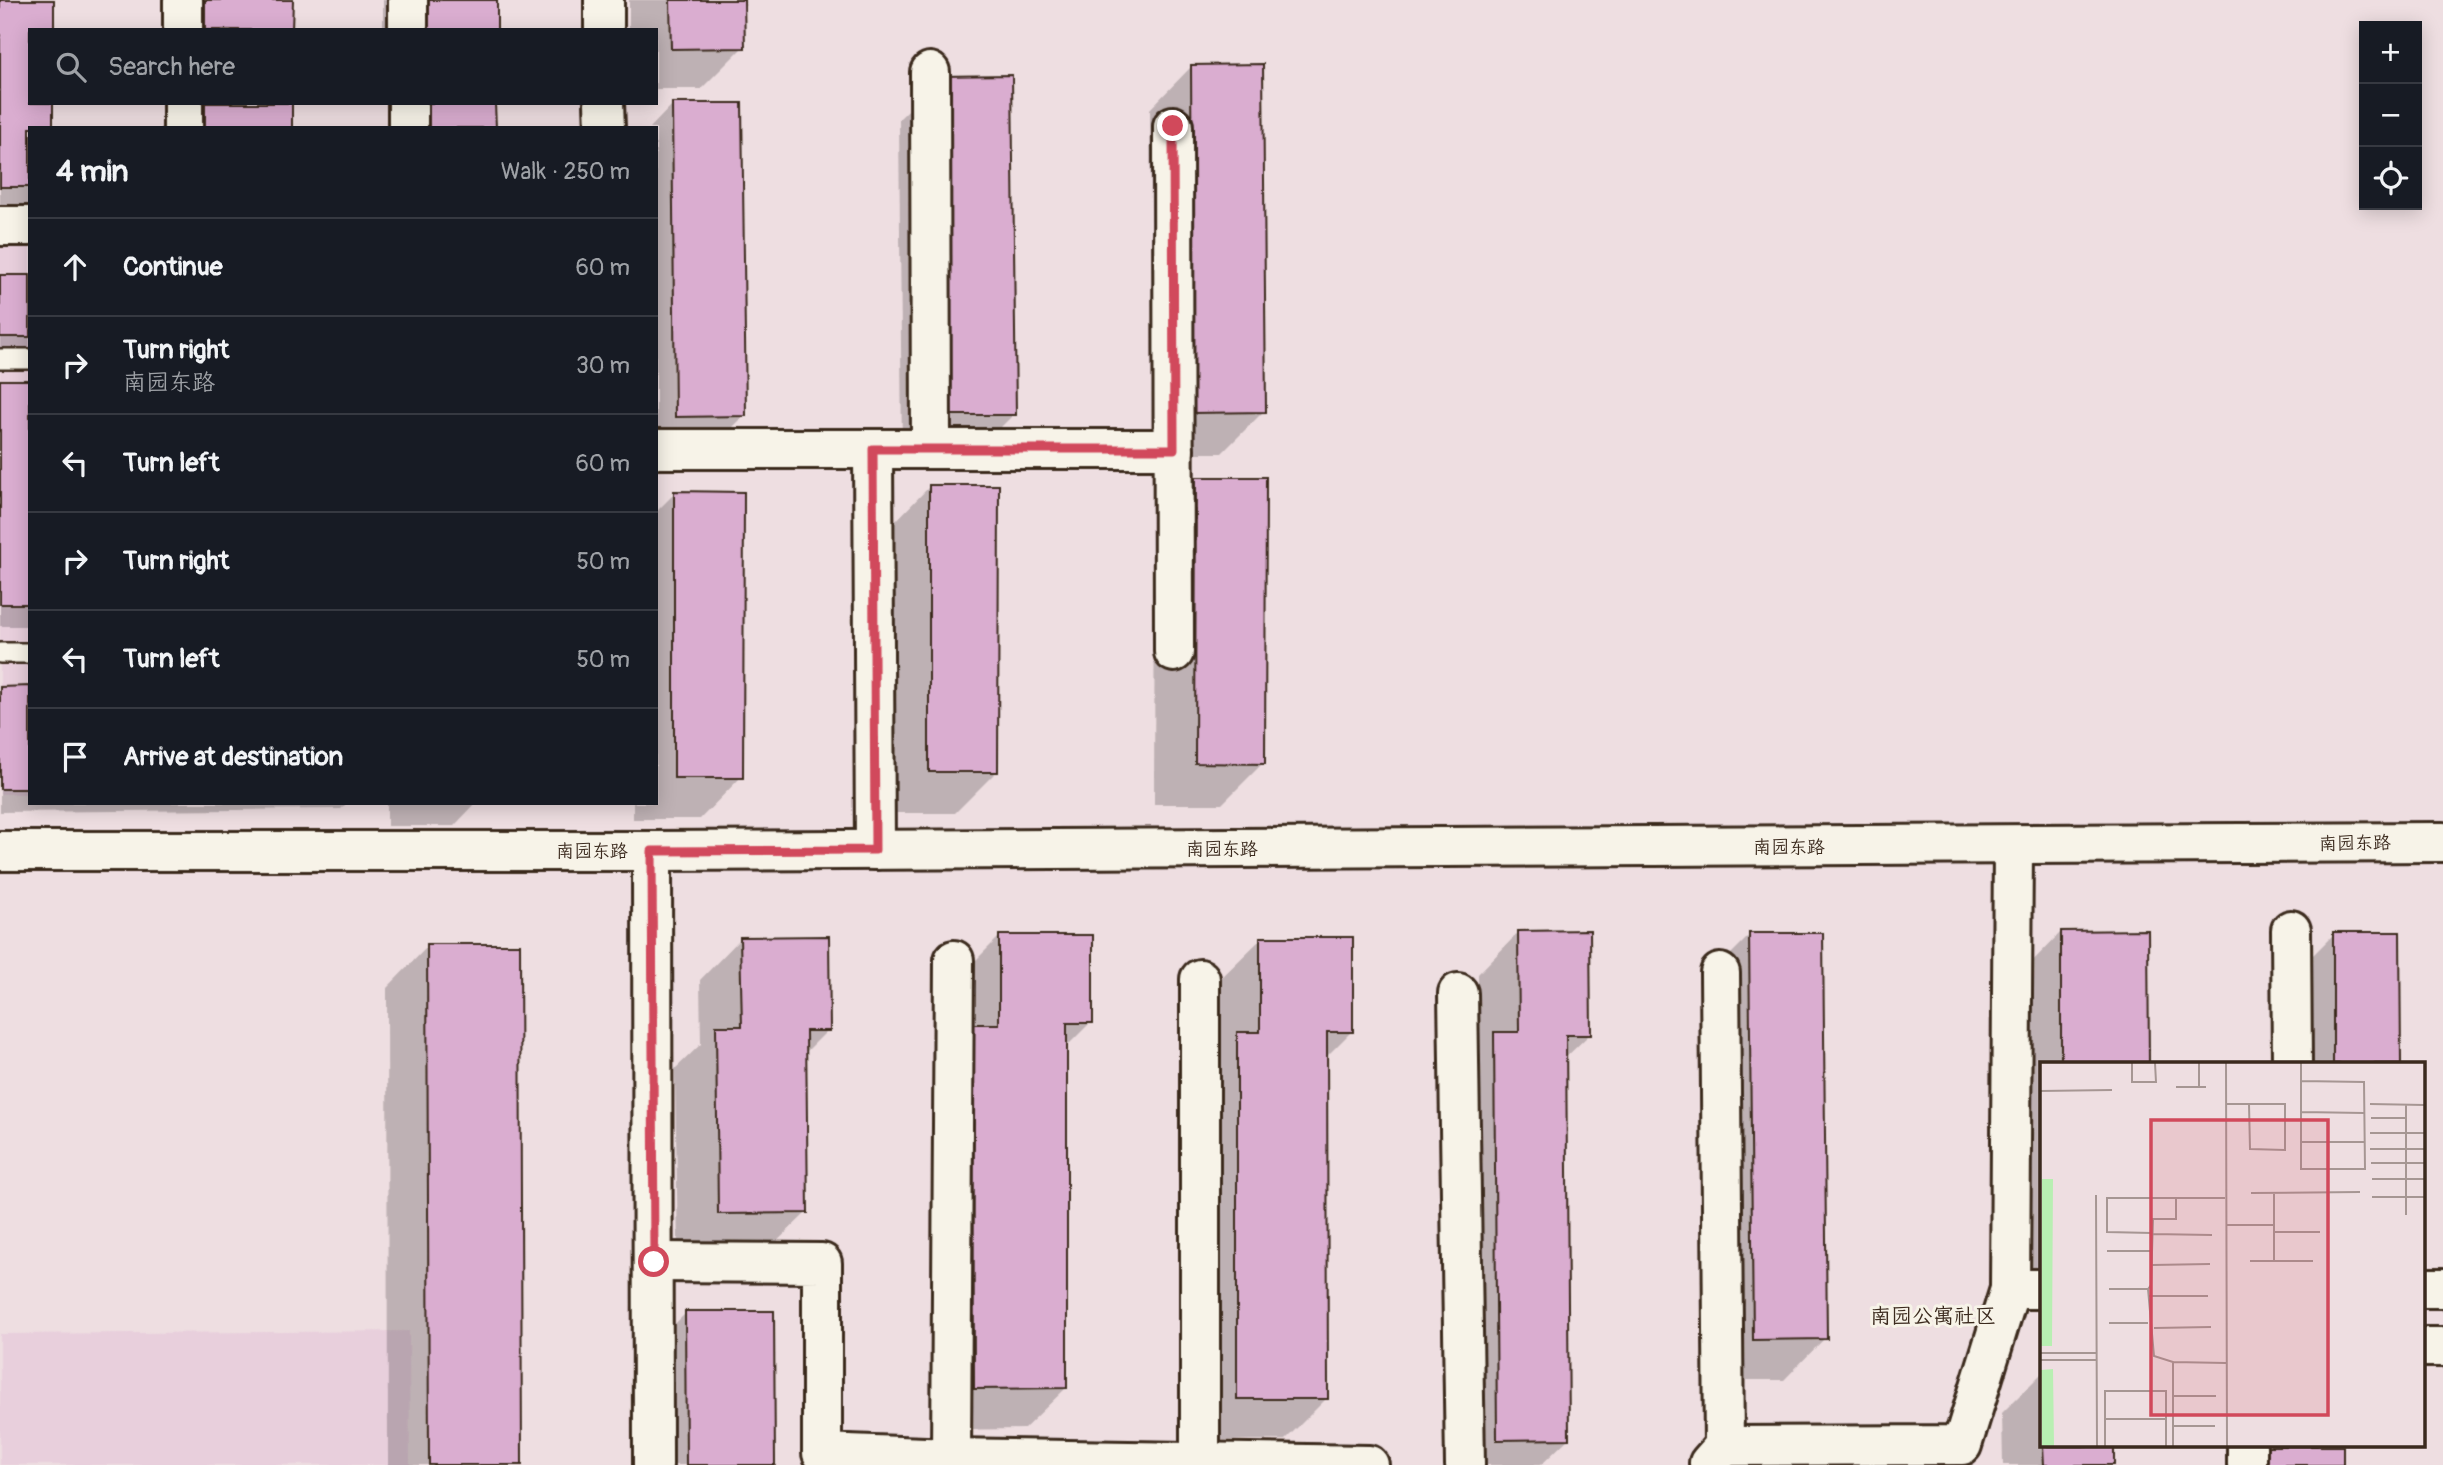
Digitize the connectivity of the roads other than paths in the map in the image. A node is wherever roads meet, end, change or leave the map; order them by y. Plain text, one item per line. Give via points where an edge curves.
1 (183, 0) edge
2 (408, 0) edge
3 (604, 0) edge
4 (183, 28) edge
5 (408, 28) edge
6 (604, 28) edge
7 (930, 72) dead end
8 (183, 105) edge
9 (408, 105) edge
10 (604, 105) edge
11 (183, 126) edge
12 (408, 126) edge
13 (605, 126) edge
14 (1173, 126) dead end
15 (0, 226) edge
16 (28, 226) edge
17 (0, 359) edge
18 (28, 359) edge
19 (658, 449) edge
20 (873, 449) junction
21 (932, 449) junction
22 (1174, 449) junction
23 (1174, 652) dead end
24 (0, 653) edge
25 (28, 653) edge
26 (2443, 842) edge
27 (2012, 846) junction
28 (875, 850) junction
29 (0, 851) edge
30 (652, 851) junction
31 (2291, 930) dead end
32 (954, 960) dead end
33 (1720, 973) dead end
34 (1200, 979) dead end
35 (1458, 993) dead end
36 (2292, 1062) edge
37 (654, 1262) junction
38 (2026, 1289) edge
39 (1716, 1455) edge
40 (941, 1460) edge
41 (1200, 1461) junction
42 (1091, 1462) edge
43 (653, 1465) edge
44 (1369, 1465) edge
45 (1465, 1465) edge

1 - 4 street
2 - 5 street
3 - 6 street
7 - 21 street
8 - 11 street
9 - 12 street
10 - 13 street
14 - 22 street
15 - 16 street
17 - 18 lane
19 - 20 street
20 - 21 street
20 - 28 street
21 - 22 street
22 - 23 street
24 - 25 lane
26 - 27 street, 南园东路
27 - 28 street, 南园东路
27 - 38 street
28 - 30 street, 南园东路
29 - 30 street, 南园东路
30 - 37 street
31 - 36 street
32 - 40 street
33 - 39 street
34 - 41 street
35 - 45 street
37 - 40 street via 822,1263 822,1453
37 - 43 street
38 - 39 street via 1962,1445
40 - 42 street
41 - 42 street
41 - 44 street

